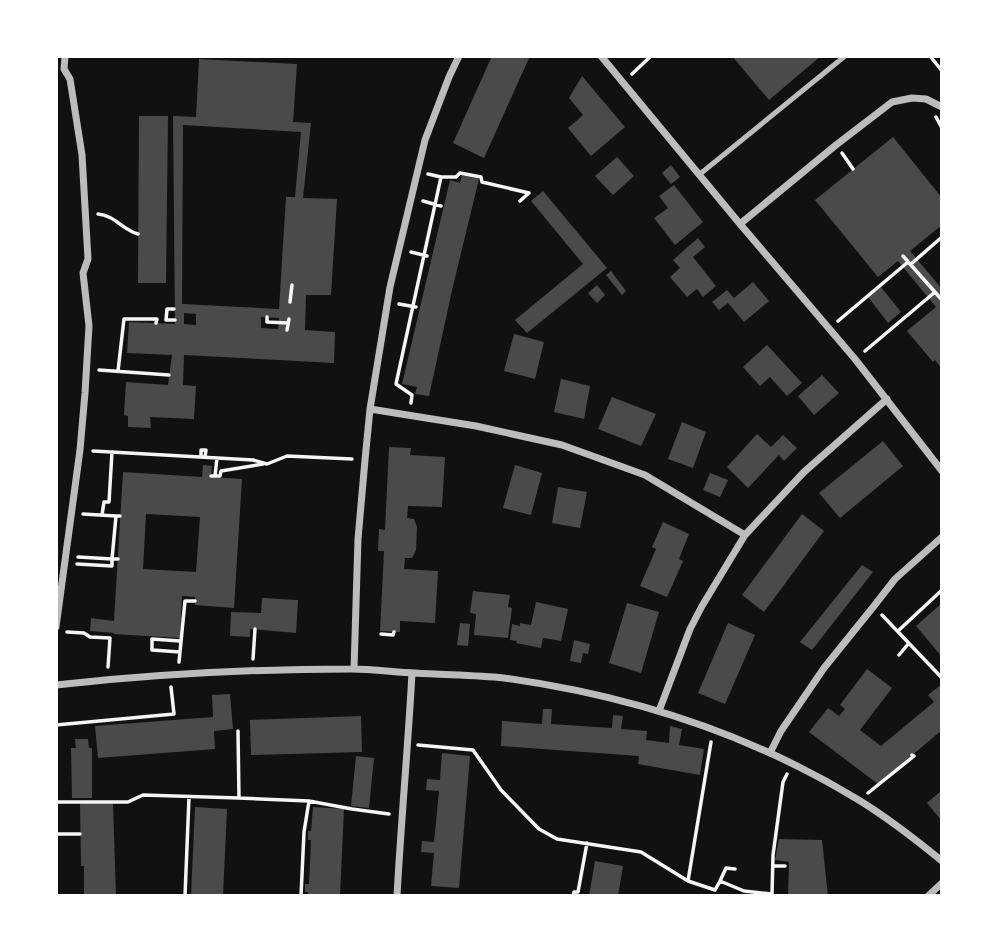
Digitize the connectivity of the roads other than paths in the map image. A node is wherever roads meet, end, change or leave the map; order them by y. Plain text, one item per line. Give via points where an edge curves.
1 (65, 56) edge
2 (459, 56) edge
3 (601, 56) edge
4 (845, 56) edge
5 (942, 107) edge
6 (700, 174) junction
7 (740, 224) junction
8 (887, 399) junction
9 (370, 409) junction
10 (942, 471) edge
11 (745, 536) junction
12 (942, 537) edge
13 (56, 627) edge
14 (354, 669) junction
15 (412, 673) junction
16 (56, 685) edge
17 (659, 710) junction
18 (770, 753) junction
19 (942, 861) edge
20 (942, 883) edge
21 (397, 896) edge
22 (928, 896) edge

1 - 13 street via 82,155 88,259 83,273 89,326 80,450
2 - 9 street via 417,171 390,287
3 - 6 street
4 - 6 lane
5 - 7 street via 926,99 892,102
6 - 7 street
7 - 8 street
8 - 10 street
8 - 11 street via 804,472
9 - 11 street via 562,445 645,475
9 - 14 street via 358,539
11 - 17 street via 702,606
12 - 18 street via 895,579 824,668
14 - 15 street
14 - 16 street via 131,677
15 - 17 street via 513,680
15 - 21 street
17 - 18 street
18 - 19 street via 859,800
20 - 22 street

